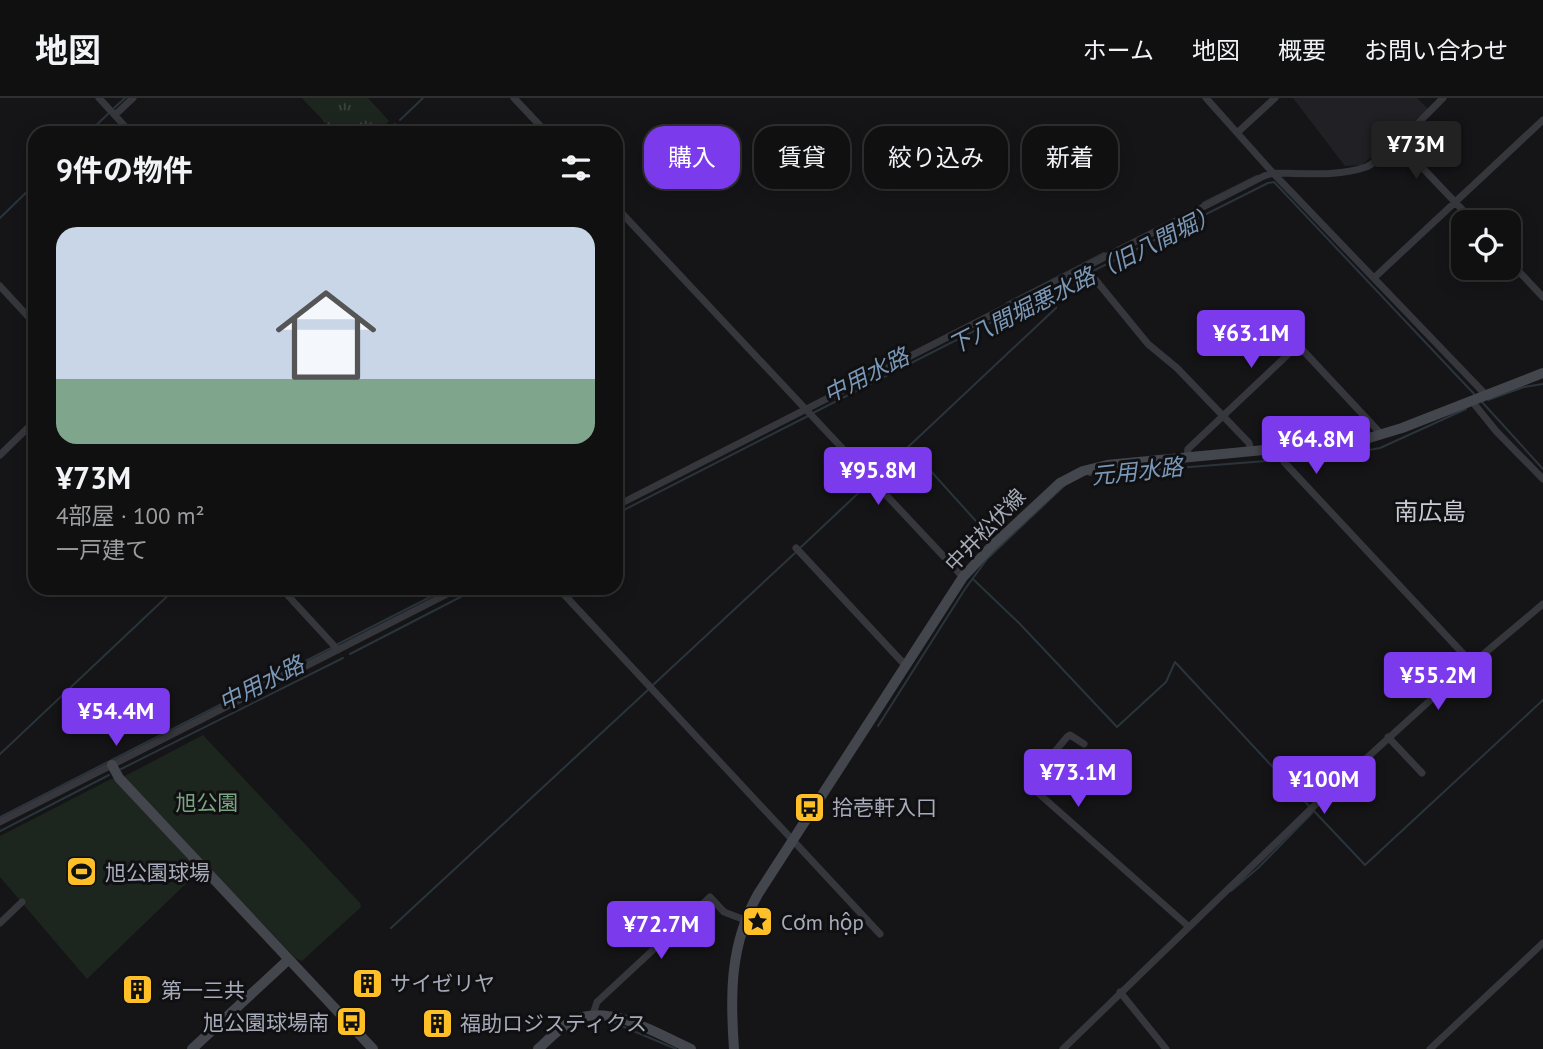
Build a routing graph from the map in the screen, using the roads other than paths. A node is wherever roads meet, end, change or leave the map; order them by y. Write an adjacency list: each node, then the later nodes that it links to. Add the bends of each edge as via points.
1 (99, 98): 7 (street)
2 (132, 98): 7 (street)
3 (514, 98): 10 (street)
4 (1206, 98): 11 (street)
5 (1275, 98): 11 (street)
6 (1443, 98): 12 (street)
7 (115, 115): 9 (street)
8 (1543, 120): 14 (street)
9 (125, 126)
10 (540, 126)
11 (1238, 132): 13 (street)
12 (1397, 141): 13 (street, via 1368,166 1337,172); 14 (street)
13 (1273, 173): 17 (street); 19 (street)
14 (1455, 202): 15 (street); 19 (street)
15 (1463, 210)
16 (623, 214): 26 (street)
17 (1085, 267): 26 (street); 27 (street, via 1148,344)
18 (1521, 274): 21 (street)
19 (1374, 278): 24 (street)
20 (0, 286): 22 (street)
21 (1543, 297)
22 (28, 316)
23 (1543, 373): 24 (main road, 中井松伏線)
24 (1485, 394): 25 (main road, 中井松伏線)
25 (1471, 400): 29 (main road, 中井松伏線); 34 (street)
26 (805, 409): 35 (street); 37 (street)
27 (1223, 415): 29 (street, via 1298,345); 31 (street, via 1249,443); 33 (street, via 1188,449)
28 (28, 428): 32 (street)
29 (1382, 435): 30 (main road, 中井松伏線)
30 (1280, 450): 31 (main road, 中井松伏線); 43 (street, via 1284,462)
31 (1251, 452): 33 (main road, 中井松伏線)
32 (0, 455)
33 (1187, 457): 37 (main road, 中井松伏線, via 1107,465 1074,475 1016,523)
34 (1543, 479)
35 (623, 502)
36 (796, 548): 44 (street)
37 (963, 577): 44 (main road, 中井松伏線)
38 (287, 595): 42 (street)
39 (445, 595): 42 (street)
40 (565, 595): 50 (street)
41 (1541, 609): 43 (street)
42 (338, 650): 47 (street)
43 (1470, 663): 45 (street)
44 (905, 665): 50 (main road, 中井松伏線)
45 (1388, 737): 48 (street); 54 (street)
46 (1084, 744): 54 (street, via 1066,737 1028,784)
47 (114, 770): 49 (street); 57 (main road)
48 (1422, 773)
49 (0, 822)
50 (793, 840): 52 (main road, 中井松伏線); 55 (street)
51 (22, 902): 53 (street)
52 (745, 920): 59 (street, via 724,912 710,897 597,1002); 64 (main road, 中井松伏線, via 731,978)
53 (0, 923)
54 (1188, 926): 58 (street)
55 (880, 934)
56 (1543, 943): 67 (street)
57 (288, 960): 60 (main road); 61 (main road)
58 (1120, 992): 65 (street); 66 (street)
59 (593, 1014): 62 (main road, via 564,1025); 63 (main road, via 620,1018)
60 (192, 1049)
61 (373, 1049)
62 (538, 1049)
63 (691, 1049)
64 (734, 1049)
65 (1063, 1049)
66 (1166, 1049)
67 (1430, 1049)

